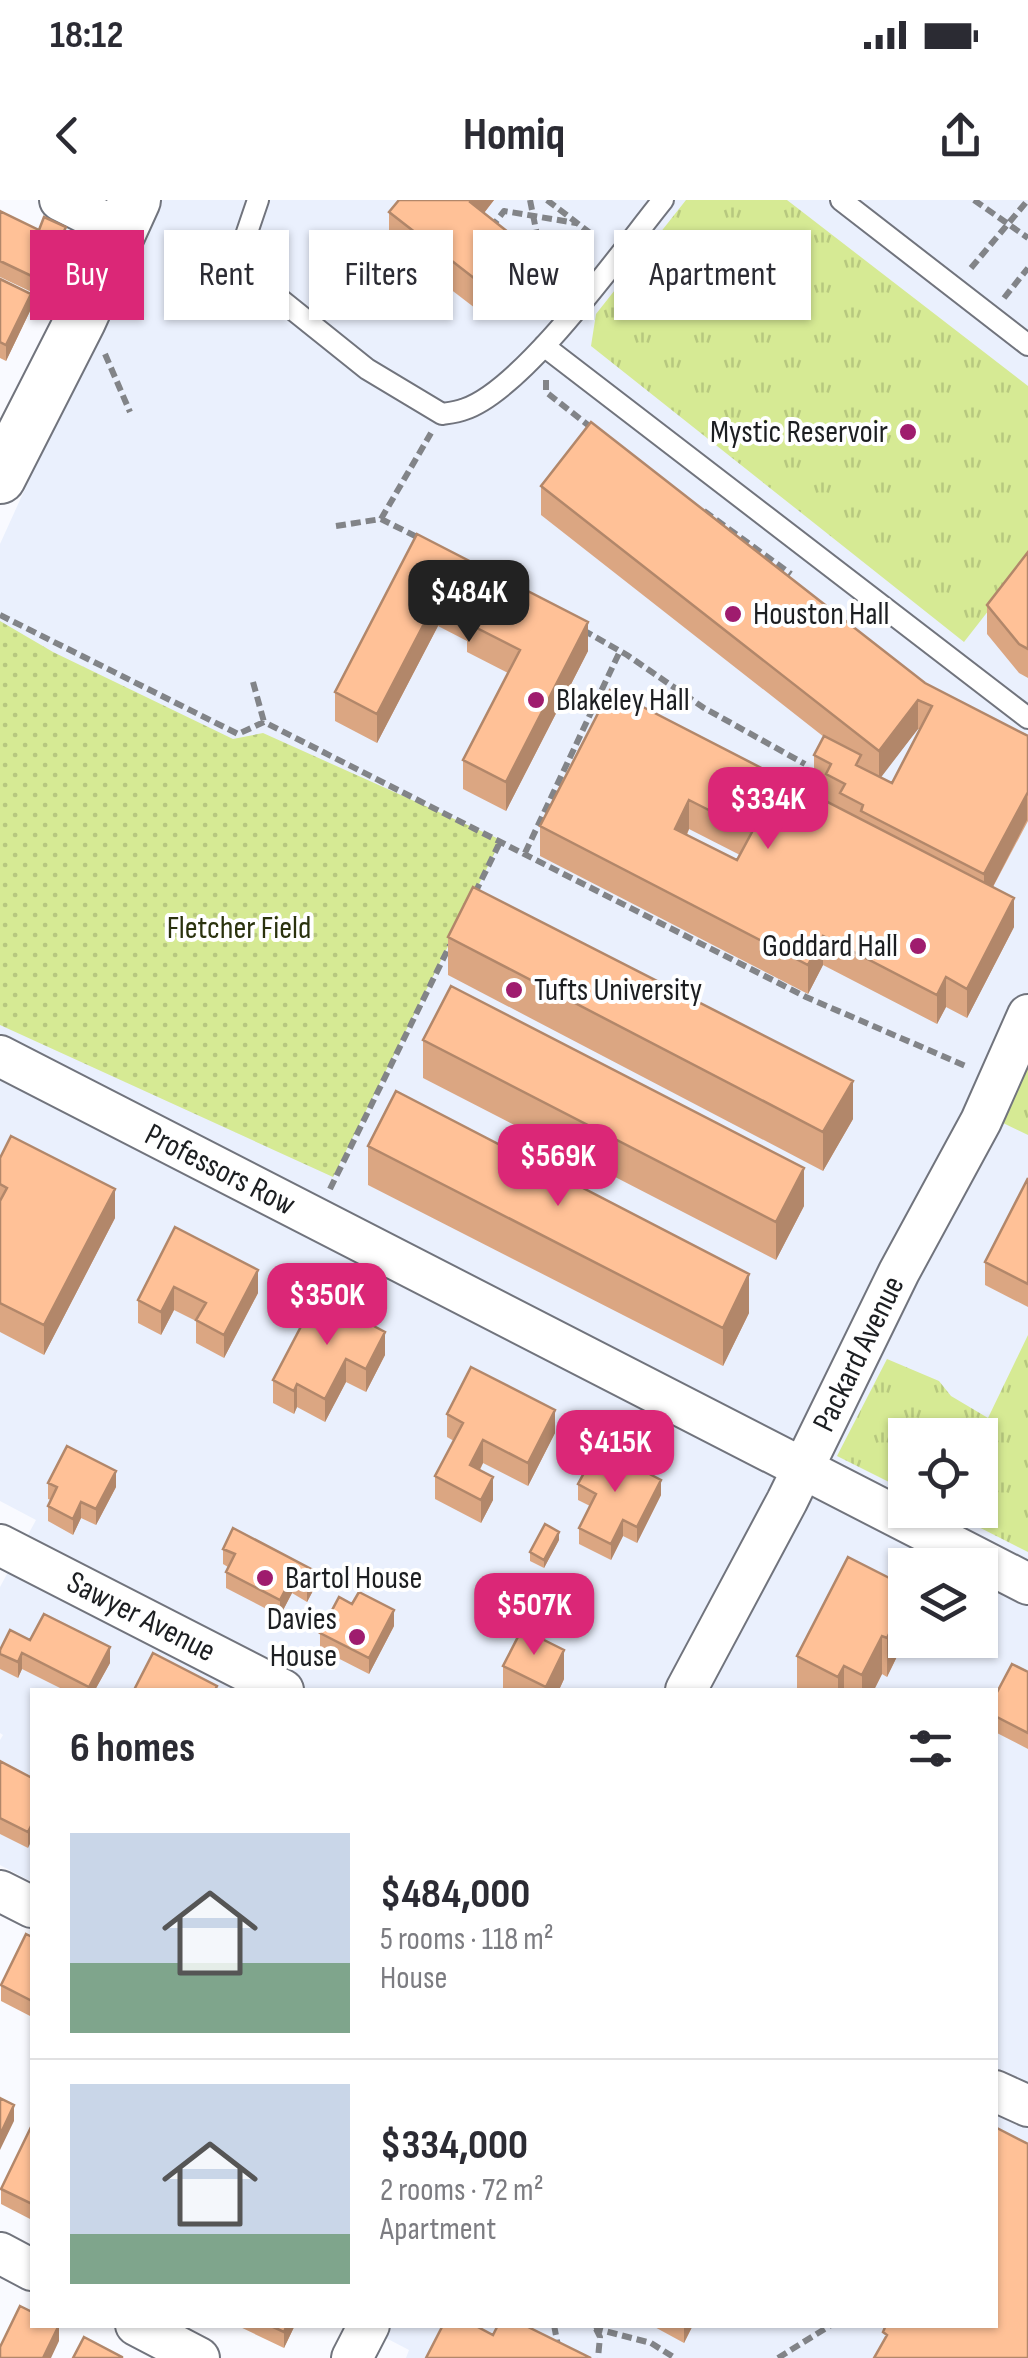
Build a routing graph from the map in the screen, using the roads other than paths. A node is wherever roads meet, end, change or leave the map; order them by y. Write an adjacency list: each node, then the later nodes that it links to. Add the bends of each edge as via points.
1 (60, 200): 5 (street)
2 (258, 200): 6 (lane, via 242,247 246,272 368,370 442,414 490,396)
3 (663, 200): 6 (lane)
4 (842, 200): 7 (lane)
5 (128, 215): 8 (street)
6 (544, 346): 9 (lane)
7 (1028, 346)
8 (0, 478)
9 (1028, 718)
10 (1028, 1015): 12 (street, Packard Avenue)
11 (0, 1056): 12 (street, Professors Row)
12 (804, 1469): 14 (street, Professors Row); 16 (street, Packard Avenue)
13 (0, 1545): 15 (street, Sawyer Avenue)
14 (1028, 1584)
15 (278, 1688)
16 (687, 1688)
17 (0, 1891): 18 (street)
18 (30, 1907)
19 (998, 2091): 20 (street)
20 (1028, 2106)
21 (0, 2253): 22 (street)
22 (30, 2269)
23 (142, 2328): 25 (street)
24 (367, 2328): 26 (street)
25 (198, 2358)
26 (352, 2358)

